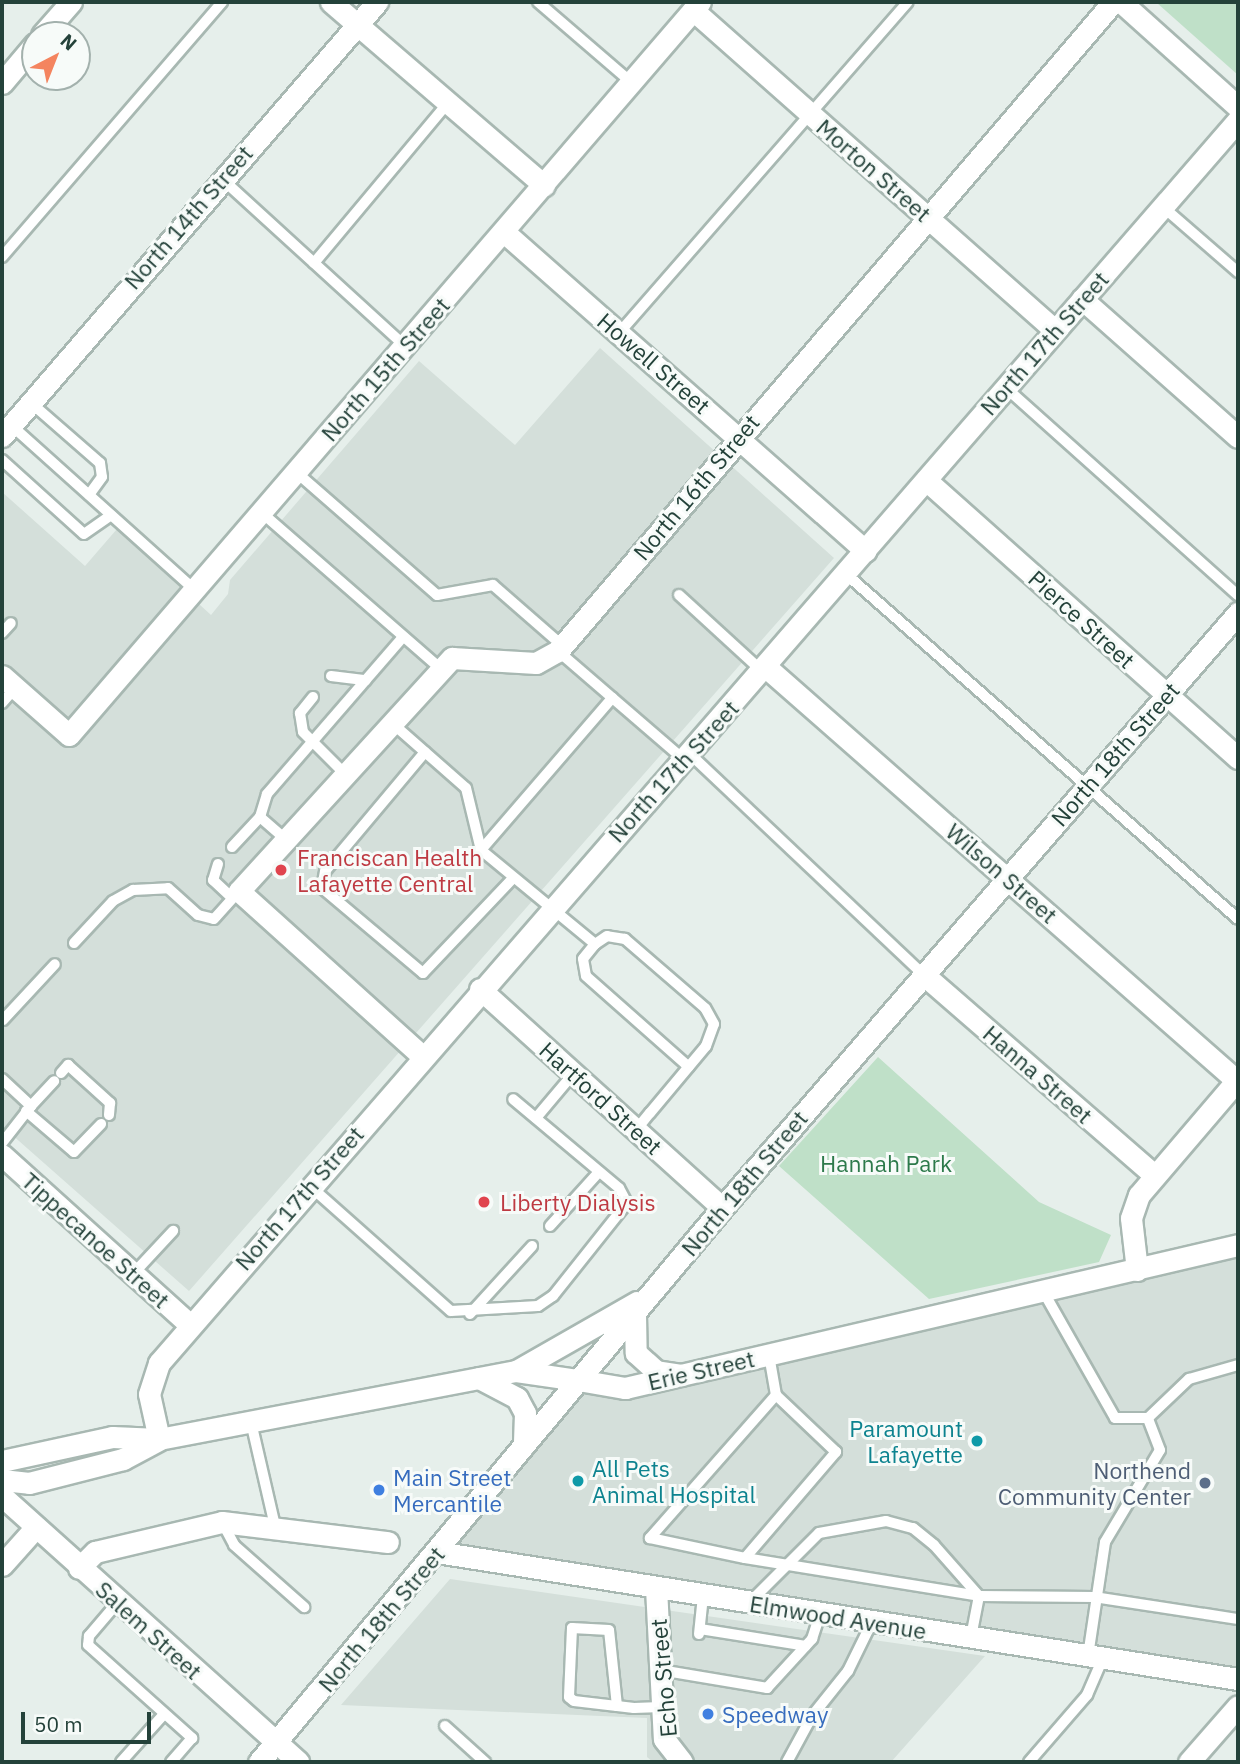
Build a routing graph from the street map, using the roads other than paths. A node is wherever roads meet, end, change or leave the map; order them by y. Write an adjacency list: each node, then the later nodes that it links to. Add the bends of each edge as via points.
1 (71, 2): 10 (street)
2 (222, 2): 24 (lane)
3 (331, 2): 11 (street)
4 (377, 2): 11 (street, North 14th Street)
5 (538, 2): 14 (lane)
6 (908, 2): 17 (lane)
7 (1113, 2): 22 (street, North 16th Street)
8 (1121, 2): 16 (street)
9 (697, 6): 14 (street, North 15th Street); 17 (street, Morton Street)
10 (55, 21)
11 (358, 24): 15 (street); 19 (street, North 14th Street)
12 (21, 58): 13 (street)
13 (4, 76)
14 (631, 82): 20 (street, North 15th Street)
15 (448, 103): 20 (street); 25 (lane)
16 (1238, 107)
17 (810, 115): 22 (street, Morton Street); 29 (lane)
18 (1238, 120): 21 (street, North 17th Street)
19 (221, 178): 25 (lane); 32 (street, North 14th Street)
20 (544, 185): 23 (street, North 15th Street)
21 (1162, 206): 26 (lane); 27 (street, North 17th Street)
22 (926, 216): 28 (street, Morton Street); 34 (street, North 16th Street)
23 (504, 232): 29 (street, Howell Street); 30 (street, North 15th Street)
24 (2, 257)
25 (314, 263): 30 (lane)
26 (1238, 272)
27 (1082, 299): 28 (street, North 17th Street); 35 (street)
28 (1055, 330): 31 (street, North 17th Street)
29 (619, 333): 34 (street, Howell Street)
30 (405, 346): 37 (street, North 15th Street)
31 (1005, 387): 38 (street, North 17th Street); 46 (lane)
32 (30, 402): 33 (street, North 14th Street); 39 (lane, via 100,463 102,477)
33 (6, 431): 39 (lane)
34 (738, 437): 42 (street, Howell Street); 51 (street, North 16th Street)
35 (1238, 437)
36 (2, 460): 41 (lane, via 84,534)
37 (296, 472): 40 (street, North 15th Street); 51 (lane, via 437,594 493,585)
38 (926, 480): 42 (street, North 17th Street); 57 (street, Pierce Street)
39 (89, 495): 41 (lane)
40 (261, 512): 44 (street, North 15th Street); 50 (lane)
41 (111, 515): 44 (lane)
42 (866, 551): 43 (street, North 17th Street)
43 (846, 575): 53 (street, North 17th Street); 66 (lane)
44 (195, 590): 56 (street, North 15th Street, via 69,735)
45 (679, 595): 53 (lane)
46 (1238, 595)
47 (1238, 612): 57 (street, North 18th Street)
48 (11, 623): 49 (lane)
49 (2, 633)
50 (403, 637): 52 (lane); 55 (lane)
51 (560, 649): 52 (street, via 536,663 459,656); 59 (lane)
52 (440, 669): 60 (street)
53 (764, 669): 63 (street, North 17th Street); 73 (street, Wilson Street)
54 (331, 676): 55 (lane)
55 (366, 680): 61 (lane)
56 (6, 689)
57 (1166, 695): 64 (street, Pierce Street); 66 (street, North 18th Street)
58 (313, 698): 61 (lane, via 300,713)
59 (612, 698): 63 (lane); 70 (lane)
60 (392, 723): 62 (lane); 65 (street)
61 (311, 743): 65 (lane); 67 (lane, via 267,794)
62 (425, 752): 70 (lane, via 466,788); 72 (lane, via 325,872 322,888 423,973)
63 (686, 756): 75 (street, North 17th Street); 80 (lane)
64 (1238, 758)
65 (345, 774): 68 (street)
66 (1087, 786): 73 (street, North 18th Street); 76 (lane)
67 (260, 817): 68 (lane); 69 (lane)
68 (286, 840): 74 (street)
69 (232, 847)
70 (481, 850): 72 (lane)
71 (218, 863): 74 (lane, via 212,880)
72 (513, 878): 75 (lane)
73 (1009, 879): 80 (street, North 18th Street); 87 (street, Wilson Street)
74 (236, 895): 77 (lane, via 214,919 198,915 168,888 133,890 113,901); 83 (street)
75 (552, 907): 78 (lane); 81 (street, North 17th Street)
76 (1238, 919)
77 (74, 943)
78 (595, 944): 84 (lane, via 583,959 586,976); 84 (lane, via 607,936 625,939 712,1016 711,1040)
79 (55, 964): 82 (lane)
80 (923, 974): 95 (street, Hanna Street); 97 (street, North 18th Street)
81 (480, 989): 83 (street, North 17th Street); 85 (street, Hartford Street)
82 (3, 1020)
83 (421, 1055): 96 (street, North 17th Street)
84 (689, 1067): 91 (lane)
85 (573, 1074): 90 (lane); 91 (street, Hartford Street)
86 (2, 1079): 89 (lane)
87 (1237, 1080): 95 (street)
88 (513, 1099): 90 (lane)
89 (28, 1109): 89 (lane, via 68,1065 110,1102 105,1120 74,1153); 92 (lane)
90 (536, 1118): 94 (lane)
91 (636, 1130): 97 (street, Hartford Street)
92 (2, 1143)
93 (2, 1155): 103 (street, Tippecanoe Street)
94 (599, 1172): 98 (lane); 107 (lane, via 624,1194 625,1212 553,1296 538,1306)
95 (1153, 1174): 102 (street, via 1131,1218)
96 (310, 1186): 107 (lane, via 451,1311); 108 (street, North 17th Street)
97 (722, 1208): 105 (street, North 18th Street)
98 (550, 1226)
99 (173, 1231): 103 (lane)
100 (532, 1245): 107 (lane)
101 (1238, 1245): 102 (street, Erie Street)
102 (1137, 1270): 104 (street, Erie Street)
103 (133, 1274): 108 (street, Tippecanoe Street)
104 (1043, 1291): 109 (street, Erie Street); 116 (lane, via 1106,1409 1126,1421)
105 (650, 1294): 106 (street, North 18th Street); 111 (street)
106 (635, 1312): 112 (street, via 631,1340 636,1353 656,1371); 114 (street, North 18th Street)
107 (470, 1314)
108 (190, 1325): 118 (street, North 17th Street, via 159,1363 149,1394)
109 (769, 1355): 112 (street, Erie Street); 115 (lane)
110 (1238, 1365): 116 (lane, via 1189,1379)
111 (516, 1371): 113 (street, Erie Street); 114 (street, Erie Street)
112 (681, 1375): 114 (street, Erie Street, via 625,1388)
113 (480, 1378): 117 (street, Erie Street); 119 (street, via 517,1398 525,1413)
114 (578, 1380): 119 (street, North 18th Street)
115 (776, 1395): 128 (lane, via 836,1452); 128 (lane, via 650,1538)
116 (1149, 1418): 135 (lane, via 1160,1450 1105,1542)
117 (251, 1422): 118 (street, Erie Street); 124 (lane)
118 (159, 1439): 120 (street, Erie Street, via 113,1437); 121 (street, Erie Street, via 123,1459 29,1482)
119 (524, 1445): 127 (street, North 18th Street)
120 (2, 1461)
121 (2, 1480)
122 (2, 1496): 125 (street, Salem Street)
123 (222, 1522): 124 (street); 131 (street, via 95,1552); 138 (lane, via 234,1545)
124 (275, 1526): 126 (street)
125 (36, 1527): 129 (street); 131 (street, Salem Street)
126 (388, 1542)
127 (438, 1552): 132 (street, Elmwood Avenue); 154 (street, North 18th Street)
128 (746, 1558): 130 (lane)
129 (2, 1564)
130 (785, 1564): 133 (lane); 133 (lane, via 819,1533 887,1521 913,1528); 137 (lane)
131 (79, 1567): 136 (street, Salem Street)
132 (656, 1588): 134 (street, Elmwood Avenue); 146 (street, Echo Street)
133 (979, 1595): 135 (lane); 142 (lane)
134 (703, 1596): 137 (street, Elmwood Avenue); 143 (lane, via 700,1631)
135 (1094, 1597): 140 (lane); 144 (lane)
136 (118, 1602): 152 (lane, via 89,1636 88,1645); 154 (street, Salem Street)
137 (749, 1603): 139 (street, Elmwood Avenue)
138 (304, 1607)
139 (820, 1614): 141 (street, Elmwood Avenue); 143 (lane)
140 (1238, 1619)
141 (872, 1622): 142 (street, Elmwood Avenue); 161 (lane, via 849,1671 812,1716)
142 (971, 1637): 144 (street, Elmwood Avenue)
143 (806, 1646): 147 (lane, via 767,1688)
144 (1095, 1657): 148 (street, Elmwood Avenue); 162 (lane, via 1087,1695)
145 (695, 1659): 147 (lane)
146 (660, 1670): 147 (lane); 151 (street, Echo Street)
147 (693, 1673)
148 (1238, 1679)
149 (617, 1706): 149 (lane, via 569,1697 572,1628 609,1630); 151 (lane)
150 (1238, 1706): 163 (street)
151 (661, 1707): 155 (street, Echo Street)
152 (164, 1714): 156 (lane); 157 (lane, via 192,1738)
153 (445, 1726): 160 (lane)
154 (276, 1742): 158 (street, North 18th Street); 159 (street, Salem Street)
155 (673, 1760)
156 (121, 1762)
157 (171, 1762)
158 (259, 1762)
159 (298, 1762)
160 (485, 1762)
161 (787, 1762)
162 (1029, 1762)
163 (1189, 1762)

